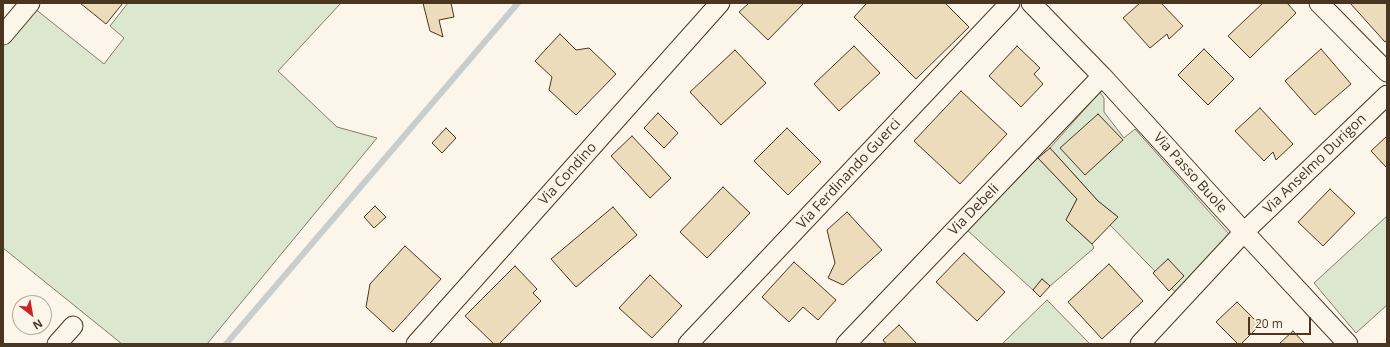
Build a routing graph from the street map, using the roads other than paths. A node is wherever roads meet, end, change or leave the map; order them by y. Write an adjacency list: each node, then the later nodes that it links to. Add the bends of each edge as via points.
1 (30, 3): 6 (street)
2 (720, 3): 13 (street, Via Condino)
3 (1010, 3): 14 (street, Via Ferdinando Guerci)
4 (1031, 3): 8 (street, Via Passo Buole)
5 (1319, 3): 7 (street)
6 (3, 35)
7 (1387, 72)
8 (1102, 76): 10 (street, Via Passo Buole); 15 (street, Via Debeli)
9 (1387, 95): 10 (street, Via Anselmo Durigon)
10 (1244, 232): 16 (street, Via Anselmo Durigon); 17 (street, Via Passo Buole)
11 (73, 326): 12 (street)
12 (57, 344)
13 (416, 344)
14 (688, 344)
15 (846, 344)
16 (1140, 344)
17 (1348, 344)

